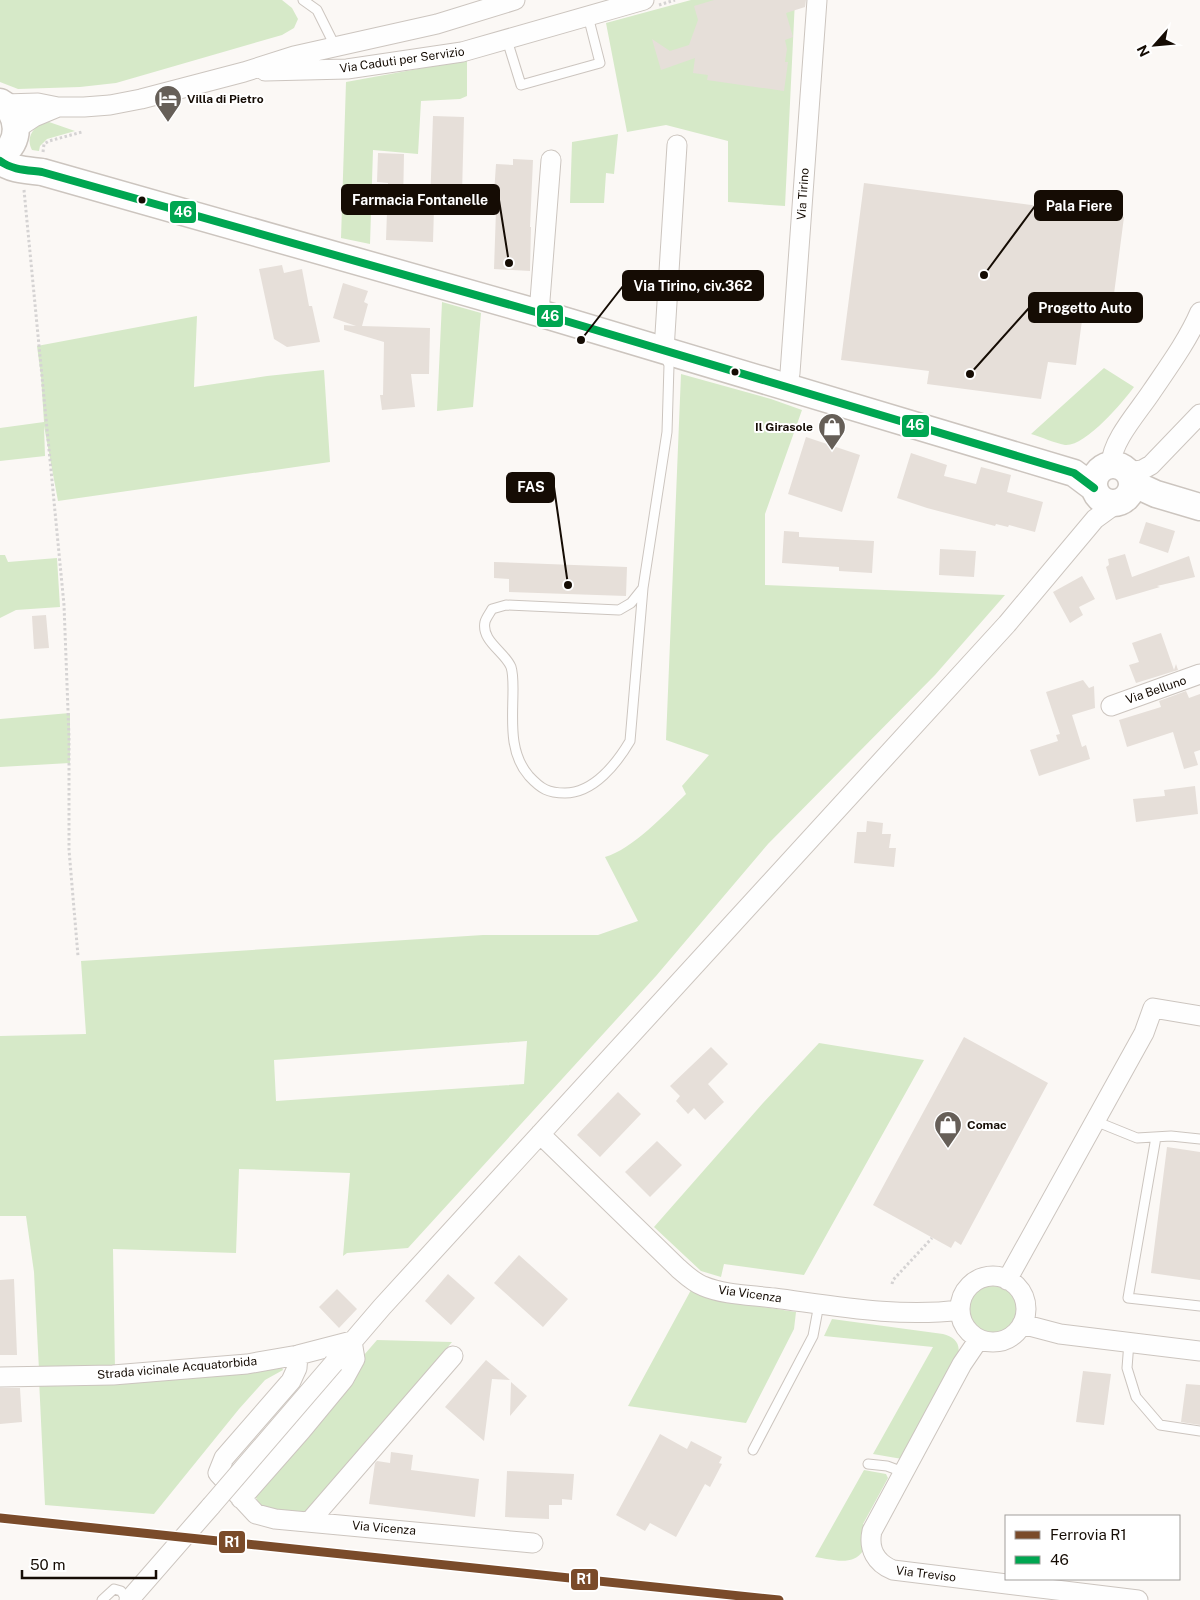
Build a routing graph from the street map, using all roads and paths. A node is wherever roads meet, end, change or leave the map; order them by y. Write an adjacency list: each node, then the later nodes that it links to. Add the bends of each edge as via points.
1 (515, 0): 7 (street, Via Caduti per Servizio, via 437,24)
2 (644, 0): 5 (street, Via Caduti per Servizio)
3 (817, 0): 19 (street, Via Tirino, via 791,364)
4 (310, 2): 7 (lane)
5 (588, 16): 6 (street, Via Caduti per Servizio); 6 (lane, via 600,63 521,84)
6 (507, 40): 8 (street, Via Caduti per Servizio, via 462,52 347,70)
7 (336, 46): 8 (street, Via Caduti per Servizio)
8 (244, 72): 10 (street, Via Caduti per Servizio, via 110,105)
9 (2, 103): 10 (street, Via Caduti per Servizio, via 38,103); 12 (street, via 15,120)
10 (58, 107): 12 (street, Via Caduti per Servizio, via 34,117)
11 (82, 132): 15 (path, via 44,144)
12 (10, 141): 15 (street, via 28,160)
13 (677, 145): 18 (street)
14 (551, 160): 17 (street)
15 (27, 165): 17 (street); 26 (path, via 64,604 69,850)
16 (1200, 312): 21 (street, via 1113,453)
17 (539, 313): 18 (street)
18 (664, 350): 19 (street); 23 (lane, via 669,365 667,432)
19 (786, 388): 21 (street)
20 (1200, 414): 21 (street)
21 (1112, 481): 22 (street); 29 (street, via 1095,520 1007,624)
22 (1200, 507)
23 (643, 588): 23 (lane, via 630,741 607,772 590,785 573,793 551,793 537,784 518,760 513,742 512,670 507,659 491,642 485,622 492,609 506,605 619,610 631,603)
24 (1200, 674): 25 (street, Via Belluno)
25 (1111, 706)
26 (78, 956)
27 (1200, 1016): 28 (street, via 1153,1008 1144,1033)
28 (1096, 1121): 30 (lane, via 1137,1138); 33 (street)
29 (540, 1134): 35 (street, Via Vicenza, via 690,1279 719,1291); 40 (street)
30 (1156, 1137): 31 (lane); 36 (lane, via 1128,1298)
31 (1200, 1139)
32 (932, 1238): 34 (path)
33 (1007, 1280): 37 (street, via 989,1276 971,1284 965,1291); 38 (street, via 1016,1286 1024,1299)
34 (892, 1284)
35 (819, 1304): 37 (street, Via Vicenza, via 918,1314); 48 (lane, via 813,1336)
36 (1200, 1306)
37 (960, 1310): 39 (street, via 965,1327)
38 (1022, 1324): 39 (street, via 1016,1332 999,1342); 41 (street, via 1060,1334)
39 (979, 1340): 50 (street, Via Treviso, via 962,1364)
40 (352, 1341): 44 (street); 51 (street, via 355,1359 344,1379)
41 (1129, 1342): 42 (street); 47 (lane, via 1127,1368 1136,1397 1160,1425)
42 (1200, 1350)
43 (298, 1355): 44 (street, Strada vicinale Acquatorbida); 46 (street, Strada vicinale Acquatorbida, via 247,1364 113,1375); 51 (street, Via Vicenza, via 291,1381 224,1458 218,1473)
44 (327, 1356): 55 (street, bridge, via 230,1485)
45 (453, 1356): 52 (street)
46 (0, 1377)
47 (1200, 1430)
48 (753, 1450)
49 (868, 1464): 50 (lane)
50 (903, 1472): 56 (street, Via Treviso, via 870,1539 874,1556 886,1567)
51 (241, 1499): 52 (street, Via Vicenza, via 256,1514 275,1519)
52 (310, 1521): 53 (street, Via Vicenza)
53 (533, 1542)
54 (102, 1600): 55 (lane, via 114,1589 121,1591)
55 (128, 1600)
56 (1138, 1600)

